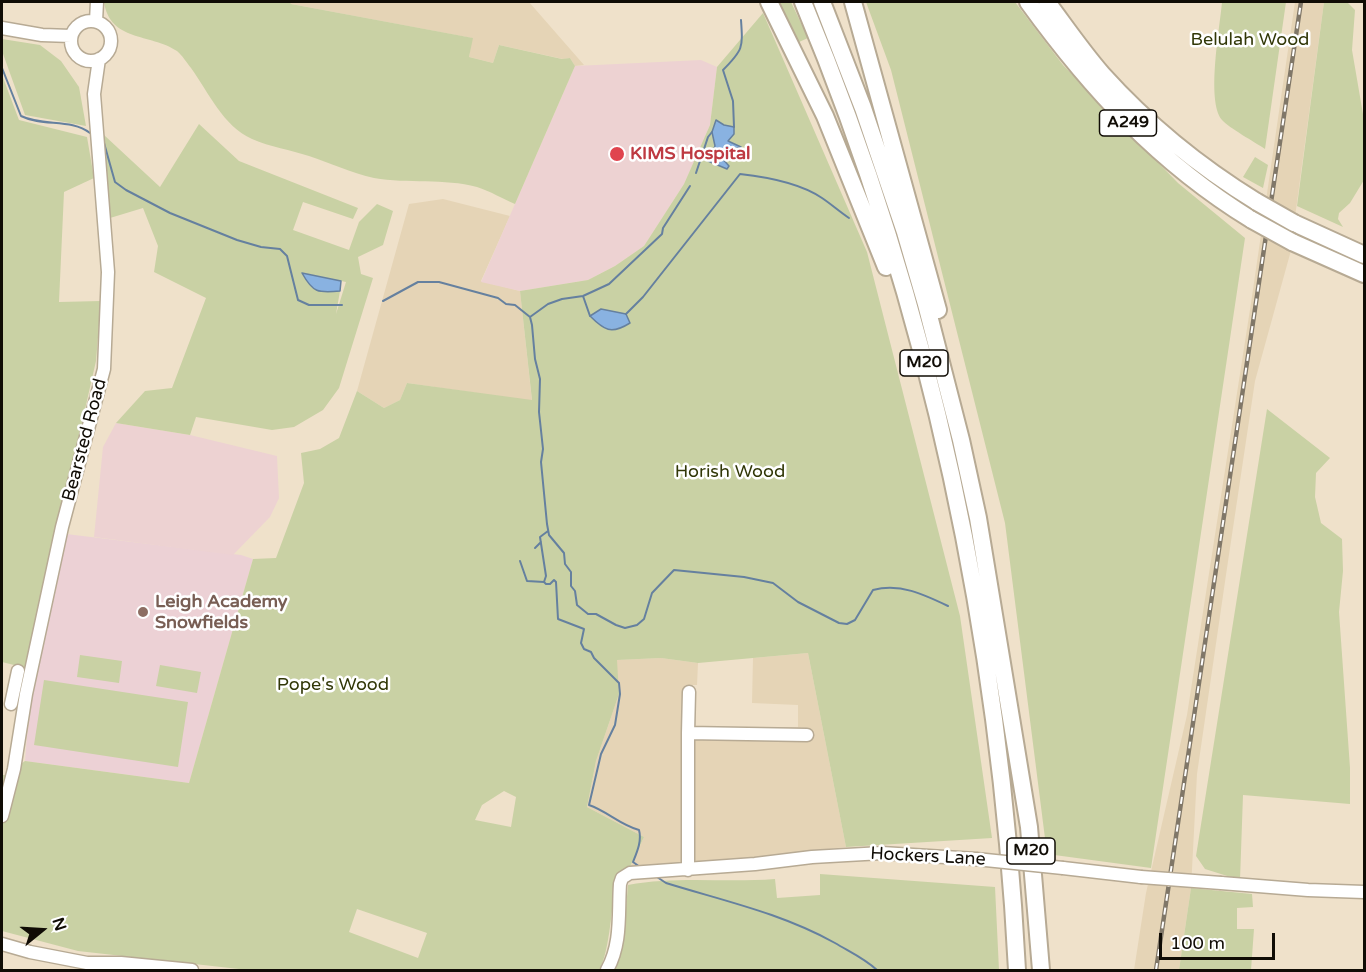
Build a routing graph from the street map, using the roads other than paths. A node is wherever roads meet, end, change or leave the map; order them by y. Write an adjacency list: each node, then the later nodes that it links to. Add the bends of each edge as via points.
1 (97, 2): 8 (street)
2 (769, 2): 14 (highway, M20, via 829,124)
3 (803, 2): 14 (highway, M20, via 866,173)
4 (822, 2): 15 (highway, M20, via 904,232)
5 (853, 2): 15 (highway, M20, via 929,270 949,361)
6 (1028, 2): 13 (highway, A249, bridge, via 1077,67 1139,134 1181,171 1252,220)
7 (1047, 2): 12 (highway, A249, bridge, via 1091,60 1140,113 1182,150 1294,224)
8 (96, 21): 10 (street, via 81,23); 11 (street, via 110,37 108,50)
9 (2, 28): 10 (street)
10 (71, 36): 11 (street, via 76,54 87,60)
11 (99, 59): 18 (street, Bearsted Road, via 94,94 108,272 104,369)
12 (1365, 255)
13 (1365, 274)
14 (917, 338): 27 (highway, M20, via 957,498 987,663)
15 (953, 408): 28 (highway, M20, via 978,518 1028,815)
16 (18, 671): 18 (street)
17 (689, 692): 19 (street)
18 (17, 697): 21 (street, Bearsted Road, via 14,769)
19 (688, 733): 20 (street); 22 (street)
20 (807, 735)
21 (2, 816)
22 (688, 870): 23 (street, Hockers Lane, bridge, via 882,853); 26 (street, Hockers Lane, via 630,873 622,878 620,929)
23 (1365, 892)
24 (2, 944): 25 (street, via 87,963)
25 (192, 970)
26 (607, 970)
27 (1017, 970)
28 (1041, 970)

